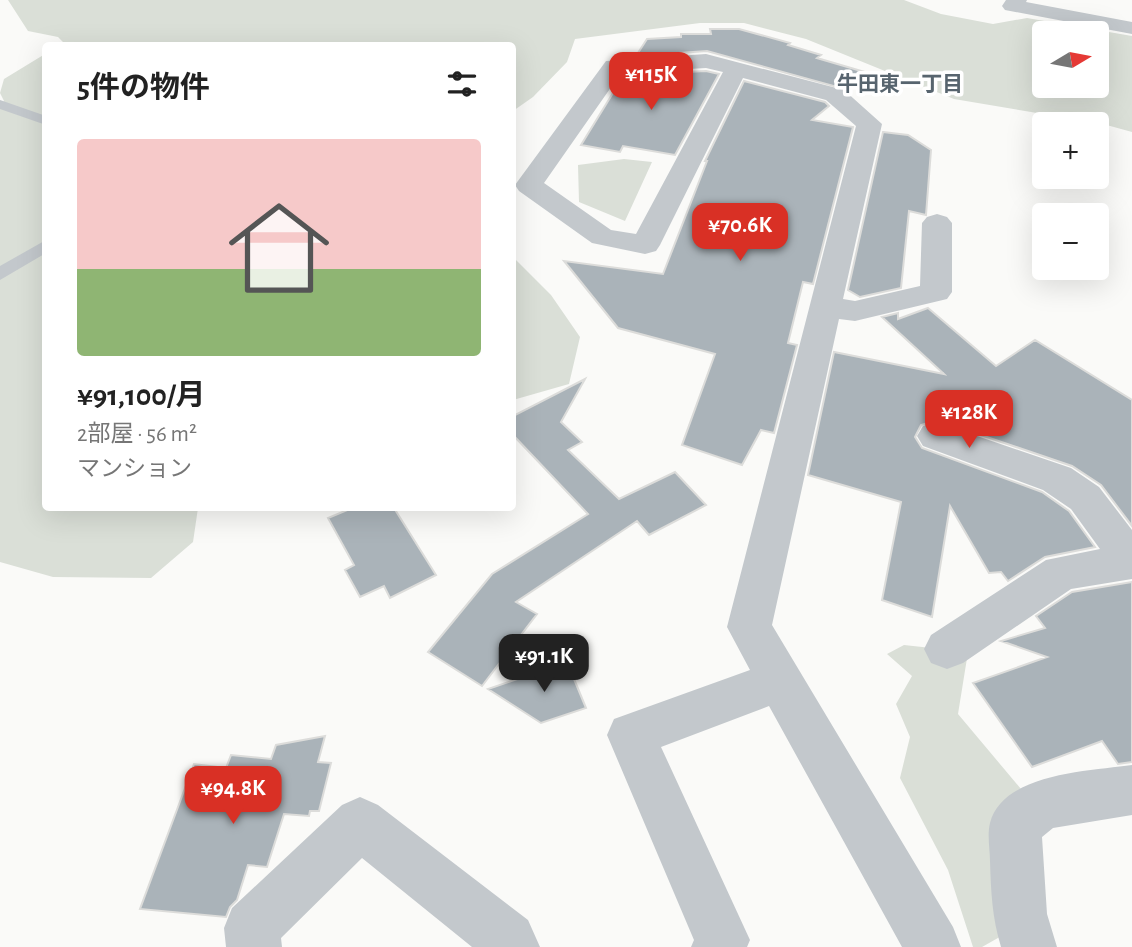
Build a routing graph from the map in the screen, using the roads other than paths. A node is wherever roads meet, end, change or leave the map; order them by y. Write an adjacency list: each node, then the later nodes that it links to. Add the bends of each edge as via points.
1 (1017, 0): 2 (street, via 1012,6)
2 (1132, 28)
3 (736, 69): 3 (street, via 706,61 614,66 529,185 602,237 645,245); 9 (street, via 835,95 869,124)
4 (0, 104): 5 (lane)
5 (42, 120)
6 (937, 223): 9 (street, via 936,292 855,311)
7 (42, 248): 8 (lane)
8 (0, 274)
9 (825, 306): 13 (street, via 749,627)
10 (936, 436): 11 (street, via 1057,479 1086,498)
11 (1132, 562): 12 (street, via 1061,573)
12 (947, 649)
13 (780, 681): 17 (street, via 631,735 722,940); 18 (street)
14 (1132, 790): 19 (street, via 1042,804 1015,825 1019,914)
15 (254, 947): 16 (street, via 252,928 360,823)
16 (512, 947)
17 (719, 947)
18 (933, 947)
19 (1030, 947)

